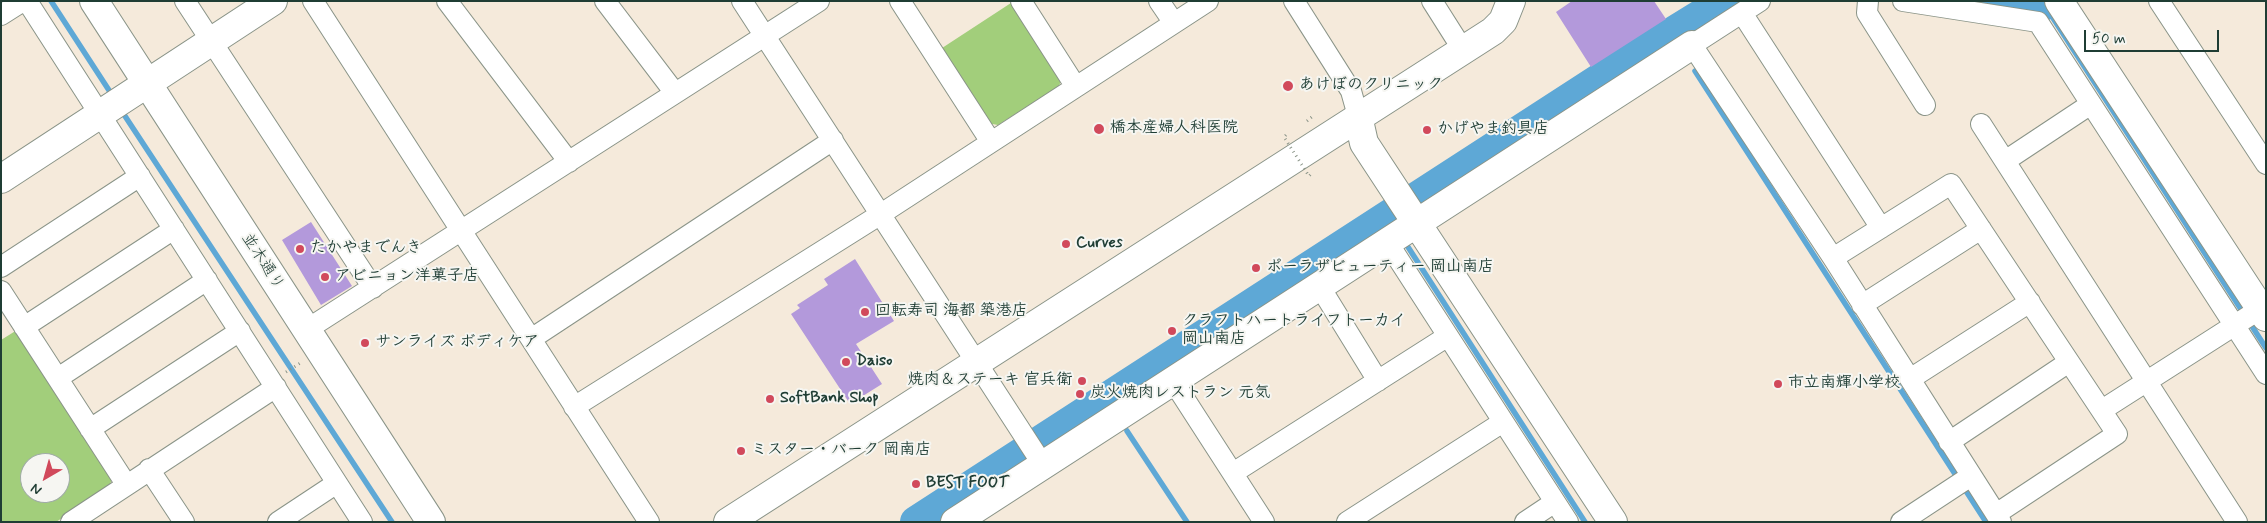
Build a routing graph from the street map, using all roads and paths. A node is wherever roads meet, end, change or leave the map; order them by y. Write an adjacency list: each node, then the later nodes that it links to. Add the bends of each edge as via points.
1 (25, 1): 22 (street); 31 (street)
2 (94, 1): 31 (street, 並木通り)
3 (185, 1): 26 (street)
4 (273, 1): 26 (street)
5 (313, 1): 52 (street)
6 (447, 1): 42 (street)
7 (605, 1): 30 (street)
8 (742, 1): 25 (street)
9 (819, 1): 25 (street)
10 (900, 1): 40 (street)
11 (1021, 1): 29 (street)
12 (1159, 1): 24 (street)
13 (1208, 1): 24 (street)
14 (1294, 1): 35 (street, via 1352,90)
15 (1432, 1): 28 (street)
16 (1511, 1): 28 (street, via 1503,21)
17 (1760, 1): 21 (street)
18 (1868, 1): 33 (street, via 1868,13)
19 (1903, 1): 23 (street)
20 (2159, 1): 43 (street)
21 (1742, 12): 27 (street); 49 (street)
22 (1, 15)
23 (2059, 23): 32 (street); 62 (street)
24 (1174, 24): 29 (street)
25 (765, 36): 30 (street); 39 (street)
26 (212, 42): 31 (street); 58 (street)
27 (1692, 45): 47 (street); 54 (street)
28 (1463, 50): 35 (street)
29 (1076, 87): 40 (street)
30 (675, 93): 42 (street)
31 (121, 101): 45 (street); 46 (street); 64 (street, 並木通り)
32 (2091, 104): 41 (street); 62 (street)
33 (1925, 105)
34 (1314, 115): 36 (path)
35 (1358, 116): 47 (street, via 1364,143); 69 (street)
36 (1311, 119)
37 (1981, 124): 41 (street)
38 (1286, 135): 44 (path, bridge, via 1284,137 1309,176)
39 (833, 140): 48 (street); 67 (street)
40 (991, 142): 48 (street)
41 (2005, 161): 75 (street)
42 (570, 162): 52 (street)
43 (2266, 164)
44 (1311, 174)
45 (140, 176): 51 (street); 55 (street)
46 (1, 179)
47 (1410, 213): 53 (street); 103 (street)
48 (881, 214): 69 (street); 78 (street)
49 (1881, 228): 50 (street, via 1952,184); 54 (street)
50 (1981, 228): 60 (street); 61 (street)
51 (174, 229): 56 (street); 63 (street)
52 (461, 232): 58 (street); 67 (street)
53 (1388, 243): 57 (street); 66 (street)
54 (1833, 258): 61 (street)
55 (1, 267)
56 (207, 280): 65 (street); 72 (street)
57 (1320, 287): 76 (street); 77 (street)
58 (373, 288): 64 (street)
59 (1, 291): 63 (street)
60 (2030, 302): 68 (street); 73 (street)
61 (1862, 304): 73 (street)
62 (2253, 315): 71 (street); 75 (street)
63 (24, 327): 72 (street)
64 (306, 330): 95 (street, 並木通り)
65 (240, 331): 74 (street); 81 (street)
66 (1448, 336): 77 (street); 80 (street)
67 (531, 339): 78 (street)
68 (2070, 362): 79 (street); 82 (street)
69 (976, 363): 83 (street); 97 (street)
70 (298, 364): 74 (path)
71 (2266, 374)
72 (58, 378): 81 (street)
73 (1910, 379): 82 (street)
74 (280, 380): 84 (street); 87 (street)
75 (2147, 380): 79 (street); 105 (street)
76 (1174, 381): 83 (street); 85 (street)
77 (1378, 381): 85 (street)
78 (574, 407): 96 (street)
79 (2102, 410): 90 (street, via 2117,434)
80 (1503, 422): 89 (street); 100 (street)
81 (90, 429): 88 (street)
82 (1949, 442): 86 (street)
83 (1035, 453): 98 (street)
84 (149, 469): 88 (street); 92 (street)
85 (1233, 473): 99 (street)
86 (1965, 481): 90 (street); 104 (street)
87 (337, 483): 93 (street); 94 (street)
88 (126, 484): 91 (street)
89 (1555, 502): 101 (street); 102 (street)
90 (1999, 518)
91 (71, 522)
92 (184, 522)
93 (278, 522)
94 (362, 522)
95 (431, 522)
96 (649, 522)
97 (728, 522)
98 (955, 522)
99 (1264, 522)
100 (1348, 522)
101 (1525, 522)
102 (1568, 522)
103 (1613, 522)
104 (1901, 522)
105 (2237, 522)

